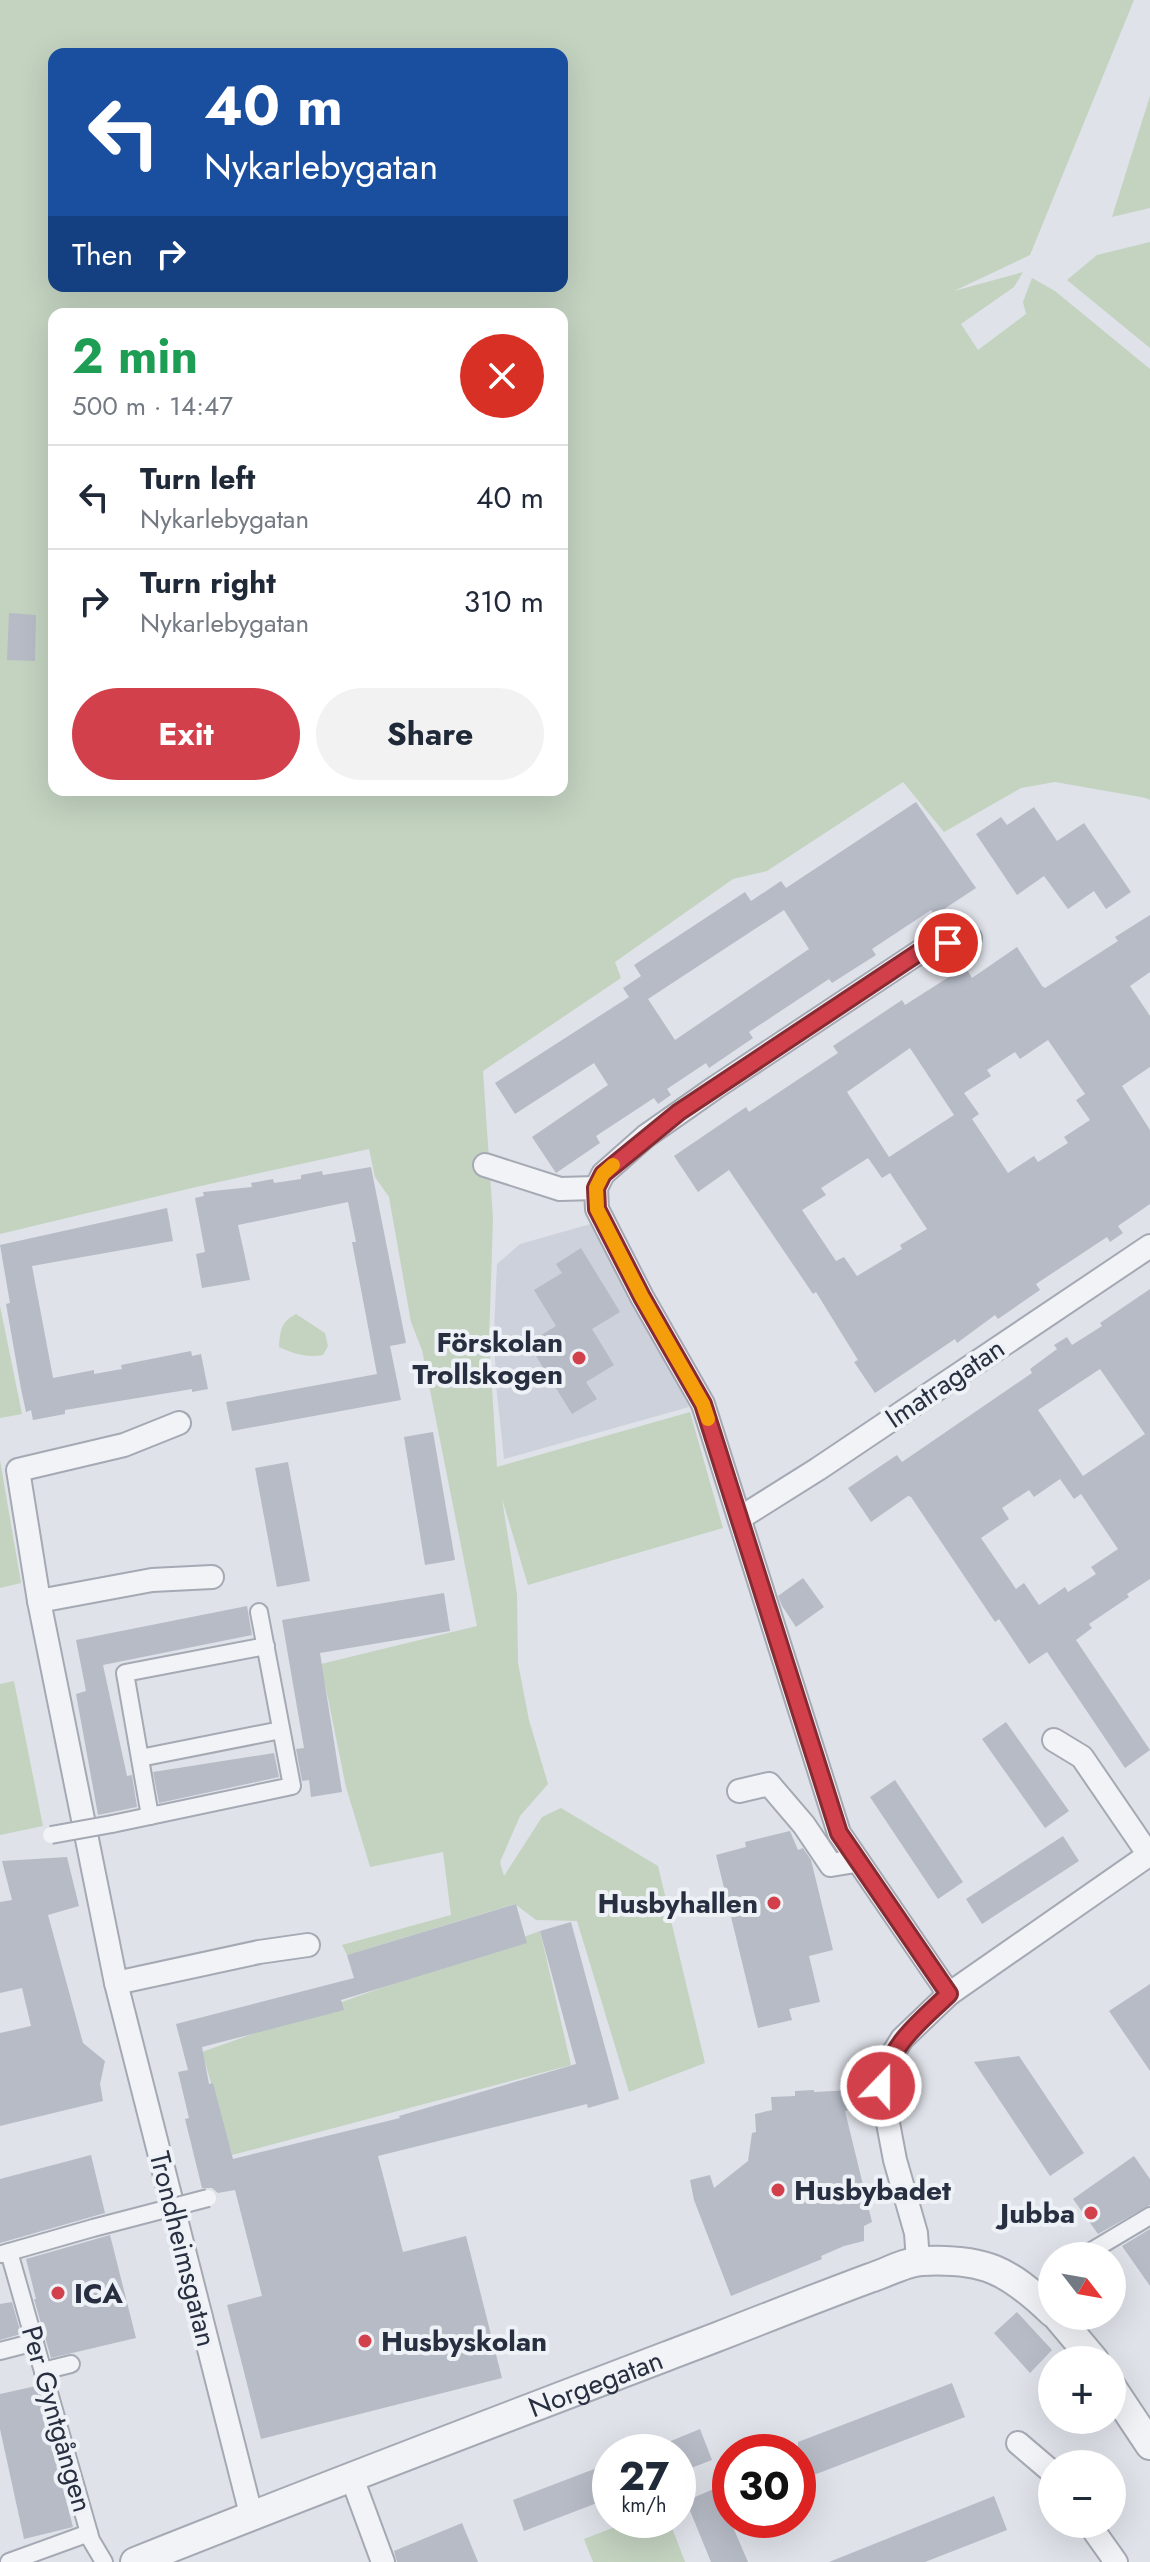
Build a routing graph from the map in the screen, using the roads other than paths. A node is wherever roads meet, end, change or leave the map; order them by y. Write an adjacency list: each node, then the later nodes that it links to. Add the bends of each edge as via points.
1 (970, 938): 3 (street, via 927,947 716,1087 646,1136 603,1174)
2 (485, 1165): 3 (street, via 560,1189)
3 (596, 1188): 6 (street, via 597,1209 703,1404)
4 (1150, 1246): 6 (street, Imatragatan)
5 (179, 1423): 8 (street, Trondheimsgatan, via 124,1445 18,1470)
6 (740, 1518): 18 (street, via 839,1833)
7 (212, 1577): 8 (street, via 152,1580)
8 (39, 1601): 20 (street, Trondheimsgatan)
9 (259, 1612): 10 (street)
10 (266, 1646): 11 (street); 13 (street, via 125,1673)
11 (281, 1730): 13 (street); 15 (street, via 292,1786)
12 (1054, 1740): 17 (street, via 1082,1757)
13 (140, 1758): 15 (street)
14 (739, 1791): 18 (street, via 769,1784 831,1865)
15 (150, 1816): 16 (street, bridge)
16 (51, 1835)
17 (1150, 1854): 21 (street)
18 (855, 1861): 21 (street)
19 (308, 1945): 20 (street)
20 (116, 1983): 39 (street, Trondheimsgatan)
21 (949, 1994): 26 (street, via 902,2039 881,2086)
22 (208, 2198): 25 (street, bridge)
23 (1150, 2216): 24 (street)
24 (1106, 2242)
25 (5, 2253): 29 (street, Per Gyntgången)
26 (918, 2261): 27 (street, Norgegatan, via 981,2264 1023,2284); 38 (street, Norgegatan)
27 (1038, 2298)
28 (1069, 2330): 30 (street)
29 (35, 2342): 31 (street); 33 (street, Per Gyntgången)
30 (1082, 2346)
31 (0, 2351)
32 (71, 2364): 33 (street)
33 (43, 2371): 41 (street, Per Gyntgången)
34 (1126, 2409): 36 (street)
35 (1018, 2443): 37 (street)
36 (1150, 2445)
37 (1038, 2460)
38 (352, 2478): 39 (street, Norgegatan); 45 (street)
39 (251, 2514): 44 (street, Norgegatan)
40 (1099, 2538): 46 (street)
41 (88, 2540): 42 (street); 43 (street, Per Gyntgången)
42 (9, 2562)
43 (104, 2562)
44 (135, 2562)
45 (383, 2562)
46 (1116, 2562)

